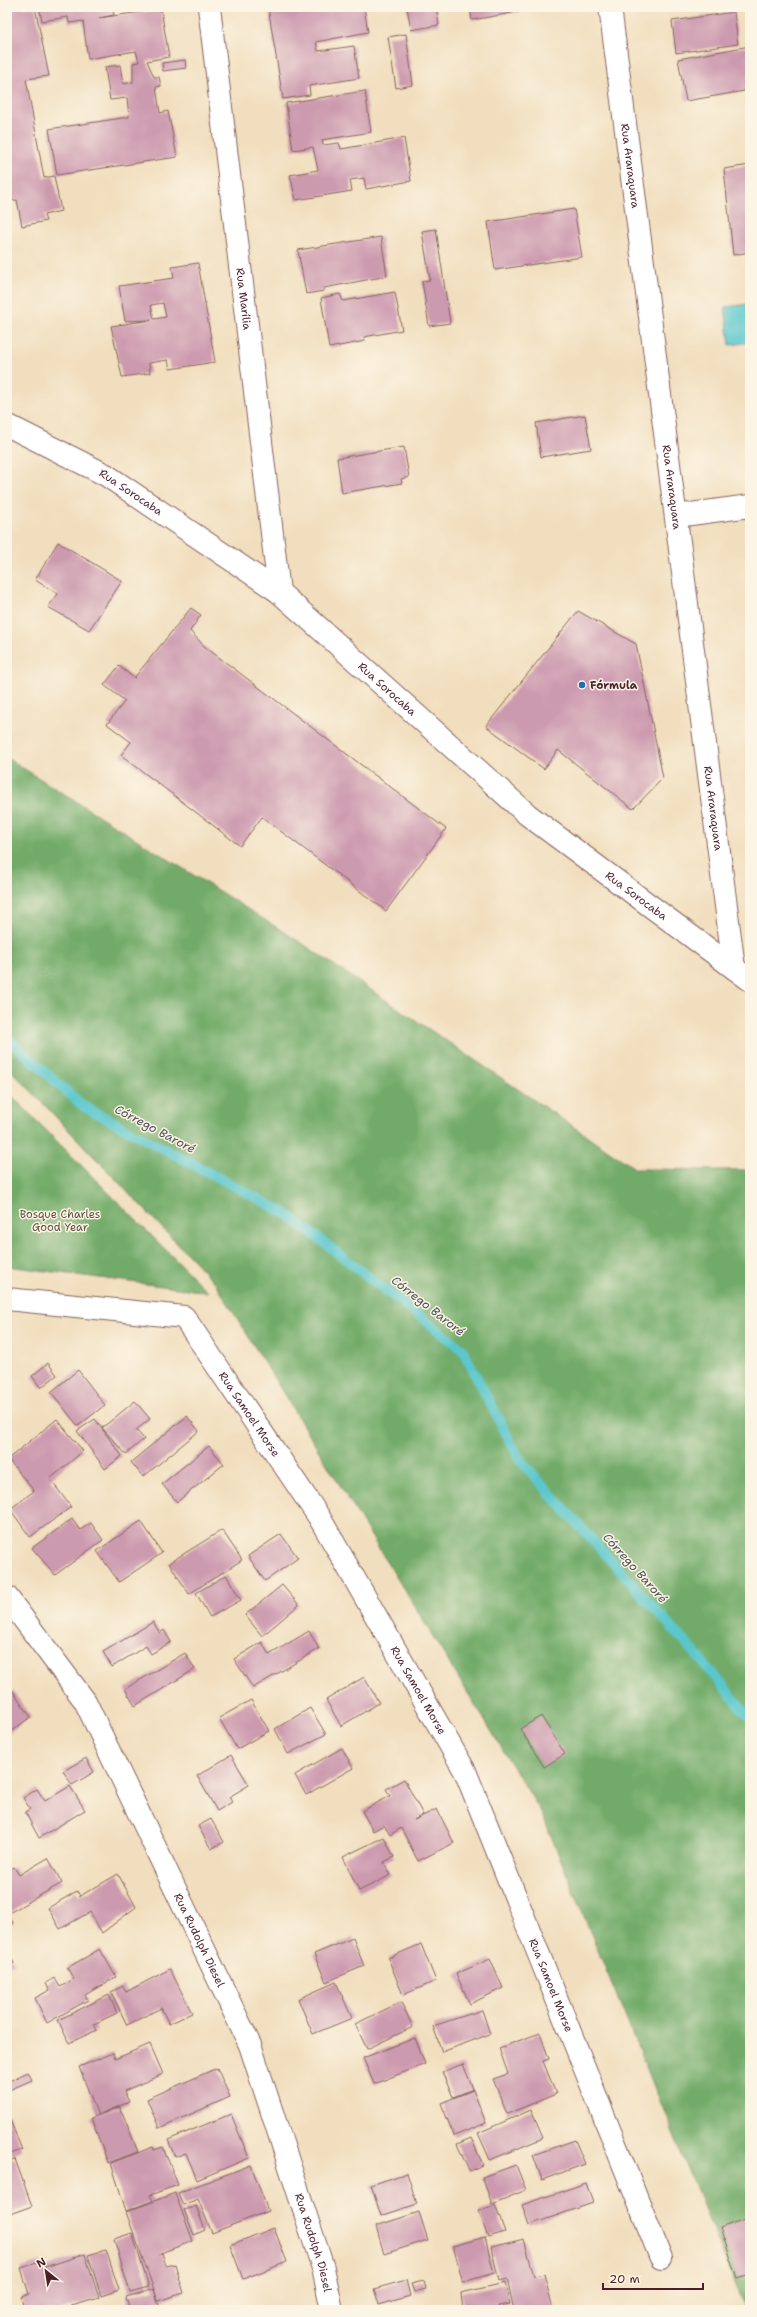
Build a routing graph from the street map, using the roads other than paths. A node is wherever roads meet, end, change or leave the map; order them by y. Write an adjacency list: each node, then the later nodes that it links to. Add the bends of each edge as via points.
1 (209, 7): 6 (street, Rua Marília)
2 (610, 7): 5 (street, Rua Araraquara)
3 (7, 425): 6 (street, Rua Sorocaba, via 106,475)
4 (750, 506): 5 (street)
5 (676, 516): 7 (street, Rua Araraquara)
6 (279, 592): 7 (street, Rua Sorocaba, via 528,816)
7 (742, 974)
8 (7, 1299): 10 (street, Rua Samoel Morse, via 184,1318 319,1517 465,1771)
9 (7, 1597): 11 (street, Rua Rudolph Diesel, via 85,1701 250,2045 323,2268)
10 (662, 2258)
11 (332, 2310)

